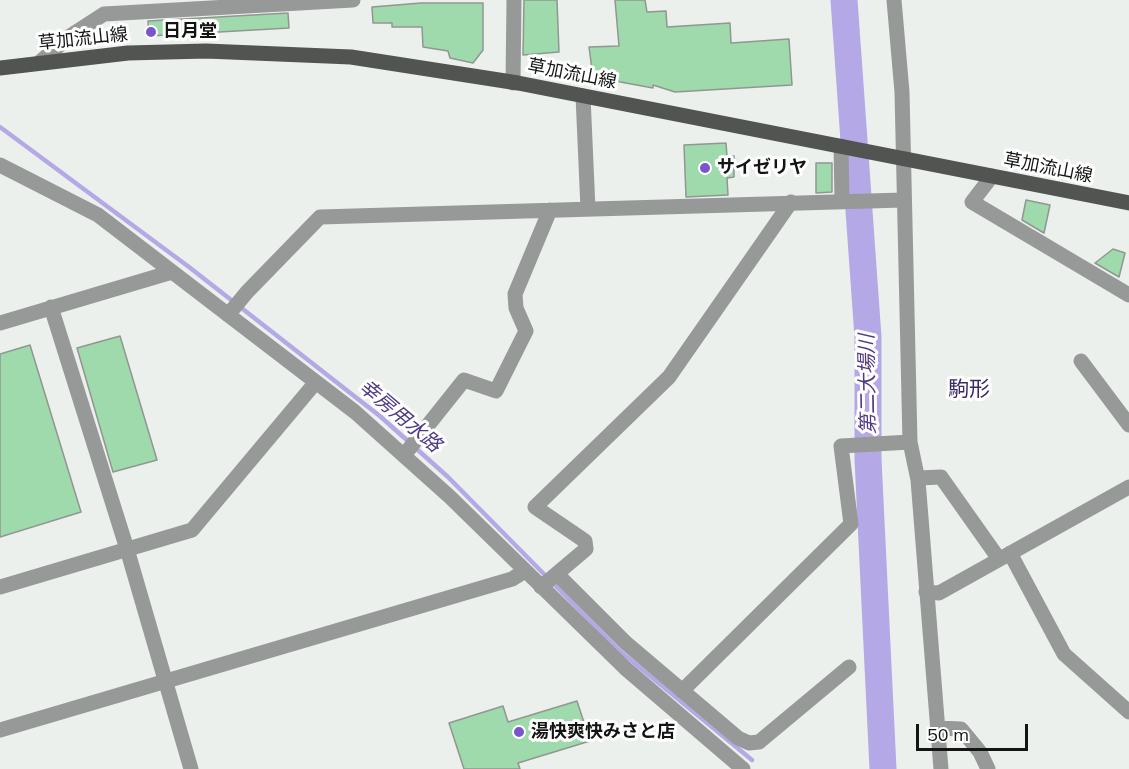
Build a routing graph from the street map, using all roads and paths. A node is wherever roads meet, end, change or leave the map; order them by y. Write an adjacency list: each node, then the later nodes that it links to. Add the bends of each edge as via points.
1 (103, 0): 6 (street, via 96,12)
2 (353, 0): 5 (street)
3 (514, 0): 9 (street)
4 (894, 0): 12 (street)
5 (319, 1): 6 (street)
6 (98, 17): 7 (street)
7 (40, 62): 8 (main road, 草加流山線); 9 (main road, 草加流山線, via 128,53 283,52 351,57)
8 (0, 68)
9 (513, 83): 10 (main road, 草加流山線)
10 (583, 96): 11 (main road, 草加流山線); 19 (street)
11 (841, 146): 12 (main road, 草加流山線); 16 (street)
12 (903, 158): 14 (main road, 草加流山線); 15 (street)
13 (0, 165): 21 (street, via 98,215)
14 (992, 176): 18 (main road, 草加流山線); 22 (street, via 972,202)
15 (903, 200): 16 (street); 29 (street)
16 (842, 201): 17 (street)
17 (791, 202): 19 (street); 36 (street, via 669,377 535,507 585,541 586,549)
18 (1129, 203)
19 (588, 209): 20 (street)
20 (550, 210): 24 (street, via 320,217); 30 (street, via 515,294 516,308 526,331 496,391 464,380)
21 (172, 272): 23 (street); 24 (street)
22 (1129, 295)
23 (51, 307): 25 (street); 33 (street)
24 (228, 315): 27 (street)
25 (0, 322)
26 (1082, 361): 28 (street)
27 (316, 382): 30 (street); 33 (street, via 192,530)
28 (1129, 425)
29 (910, 442): 31 (street); 42 (street, via 841,446 851,524)
30 (405, 454): 35 (street)
31 (918, 478): 34 (street, via 941,477); 39 (street)
32 (1129, 487): 34 (street)
33 (127, 549): 37 (street); 41 (street)
34 (1005, 556): 39 (street, via 939,593); 43 (street, via 1064,654)
35 (525, 571): 38 (street); 41 (street, via 512,579)
36 (557, 574): 38 (street); 42 (street, via 626,643)
37 (0, 587)
38 (541, 587): 47 (street, via 625,668)
39 (926, 592): 44 (street)
40 (849, 666): 42 (street, via 759,742 738,738)
41 (165, 681): 45 (street); 46 (street)
42 (682, 691)
43 (1129, 712)
44 (938, 728): 48 (street); 49 (street, via 961,729)
45 (0, 730)
46 (191, 769)
47 (744, 769)
48 (941, 769)
49 (988, 769)

